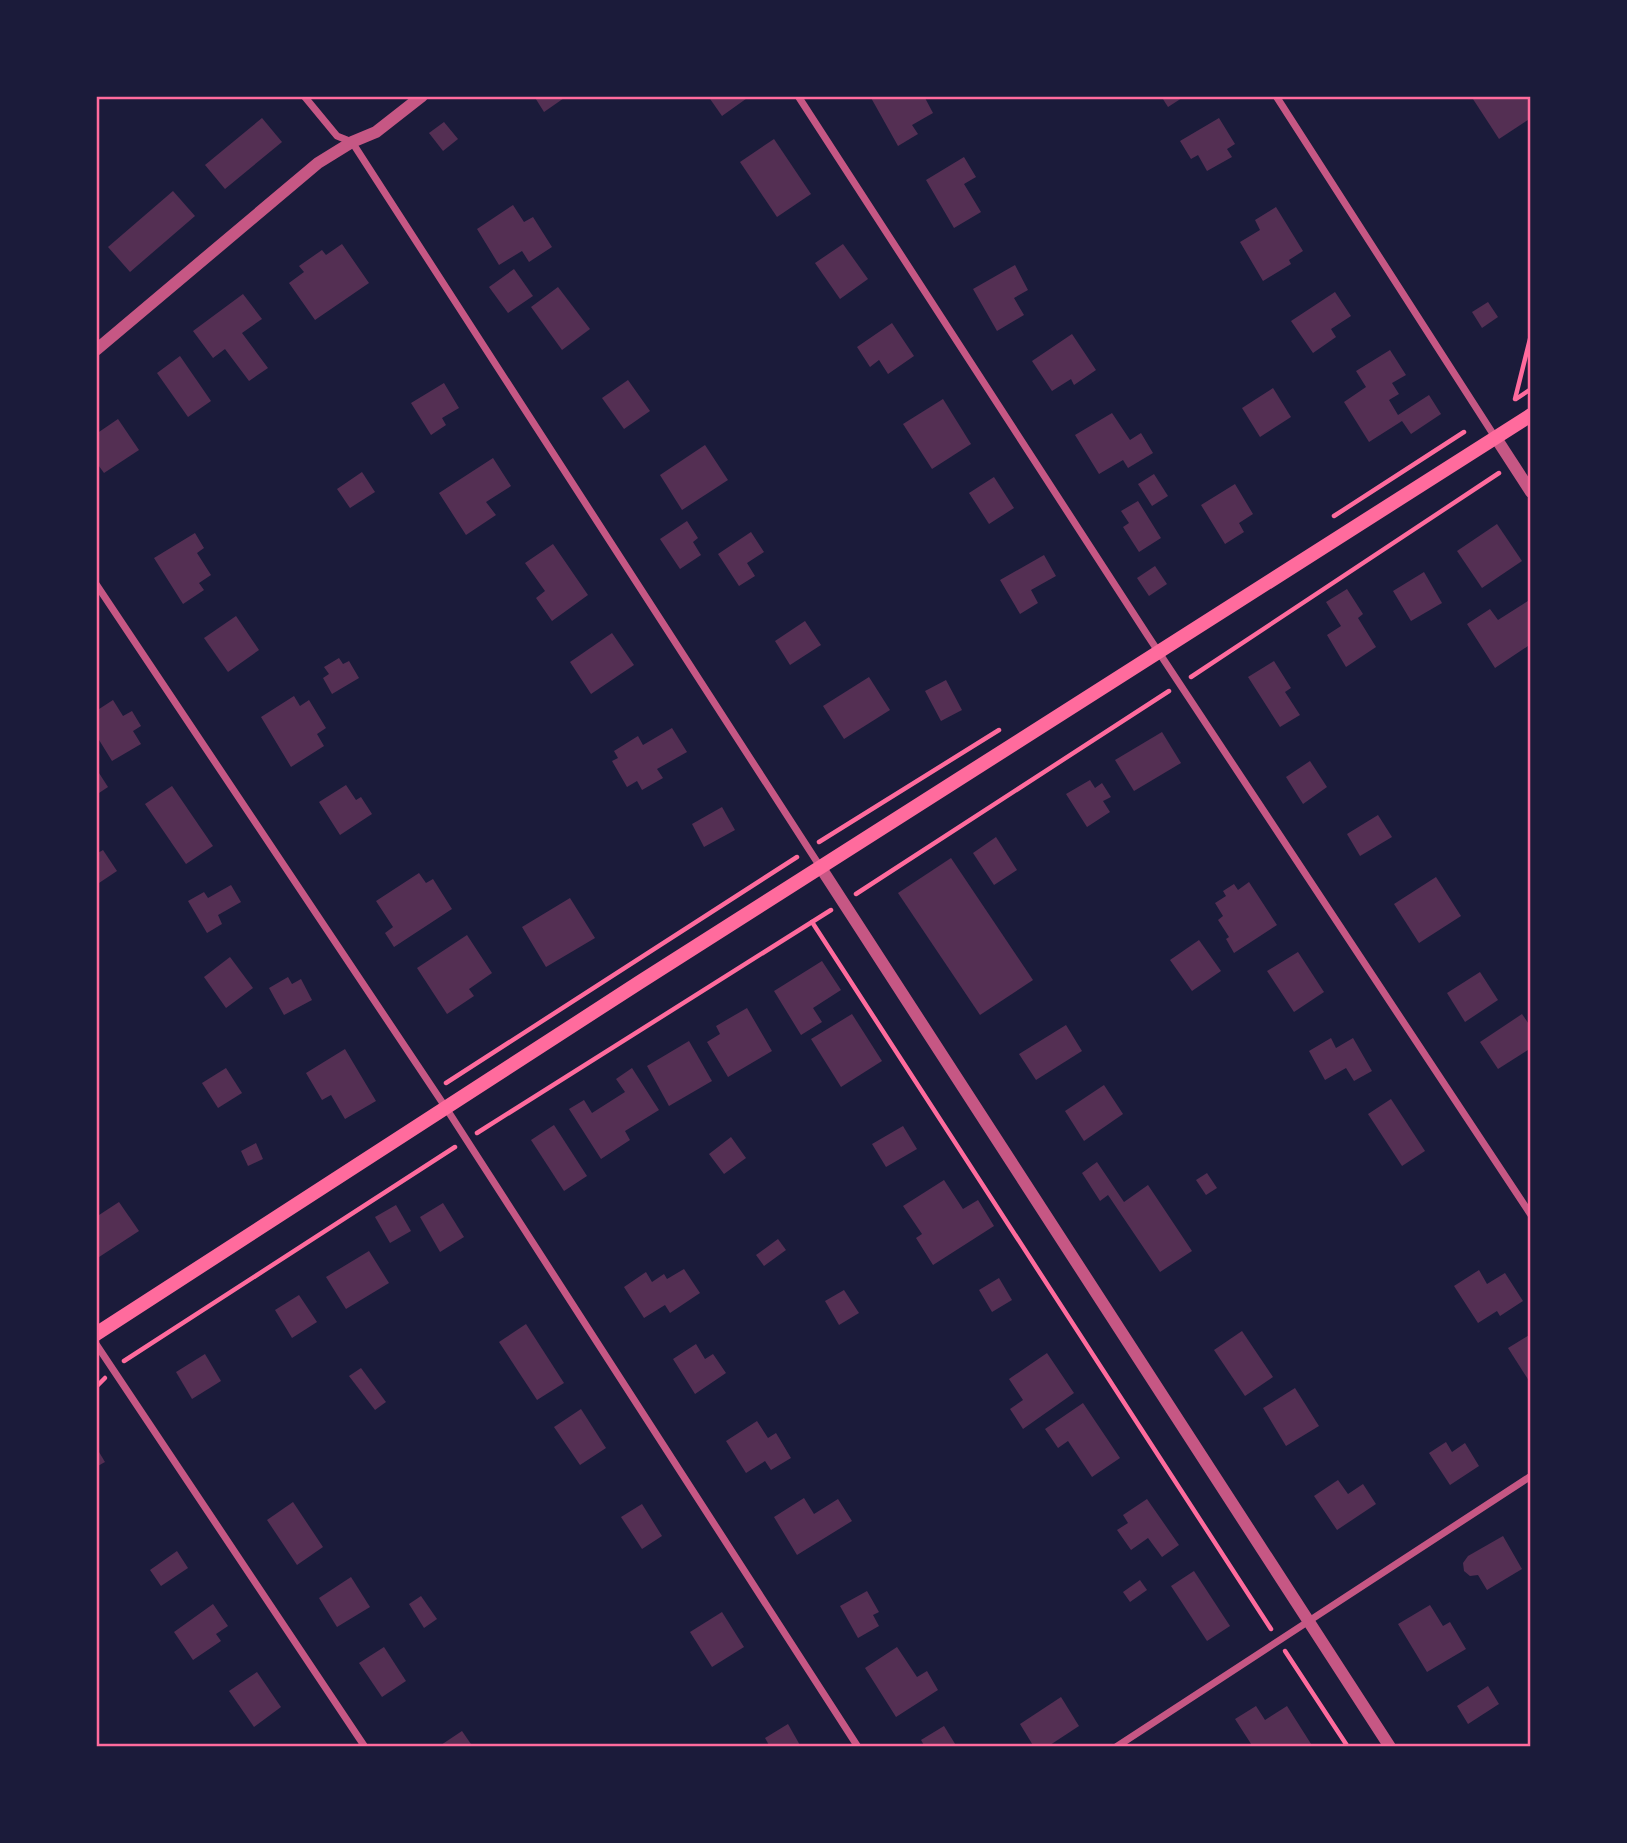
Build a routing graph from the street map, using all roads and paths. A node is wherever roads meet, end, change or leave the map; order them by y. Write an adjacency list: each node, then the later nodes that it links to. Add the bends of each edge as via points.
1 (304, 96): 5 (street, via 337,136)
2 (422, 96): 5 (street, via 376,132)
3 (798, 96): 14 (street)
4 (1276, 96): 10 (street)
5 (352, 142): 7 (street, via 318,163); 16 (street)
6 (1531, 335): 8 (path, via 1515,399)
7 (96, 350)
8 (1531, 388)
9 (1531, 415): 10 (main road)
10 (1496, 438): 11 (street); 14 (main road)
11 (1515, 468): 12 (street); 15 (path, via 1504,470)
12 (1531, 492)
13 (96, 584): 19 (street)
14 (1159, 652): 15 (street); 16 (main road)
15 (1180, 684): 17 (path); 21 (street)
16 (821, 867): 17 (street); 19 (main road)
17 (844, 902): 18 (path); 27 (street)
18 (812, 922): 20 (path); 28 (path)
19 (446, 1108): 20 (street); 22 (main road)
20 (466, 1140): 24 (path); 30 (street)
21 (1531, 1215)
22 (96, 1334)
23 (96, 1344): 24 (street)
24 (113, 1369): 25 (path); 29 (street)
25 (96, 1387)
26 (1531, 1476): 27 (street)
27 (1309, 1621): 28 (street); 33 (street)
28 (1278, 1640): 31 (street); 32 (path)
29 (365, 1747)
30 (859, 1747)
31 (1116, 1747)
32 (1348, 1747)
33 (1390, 1747)

